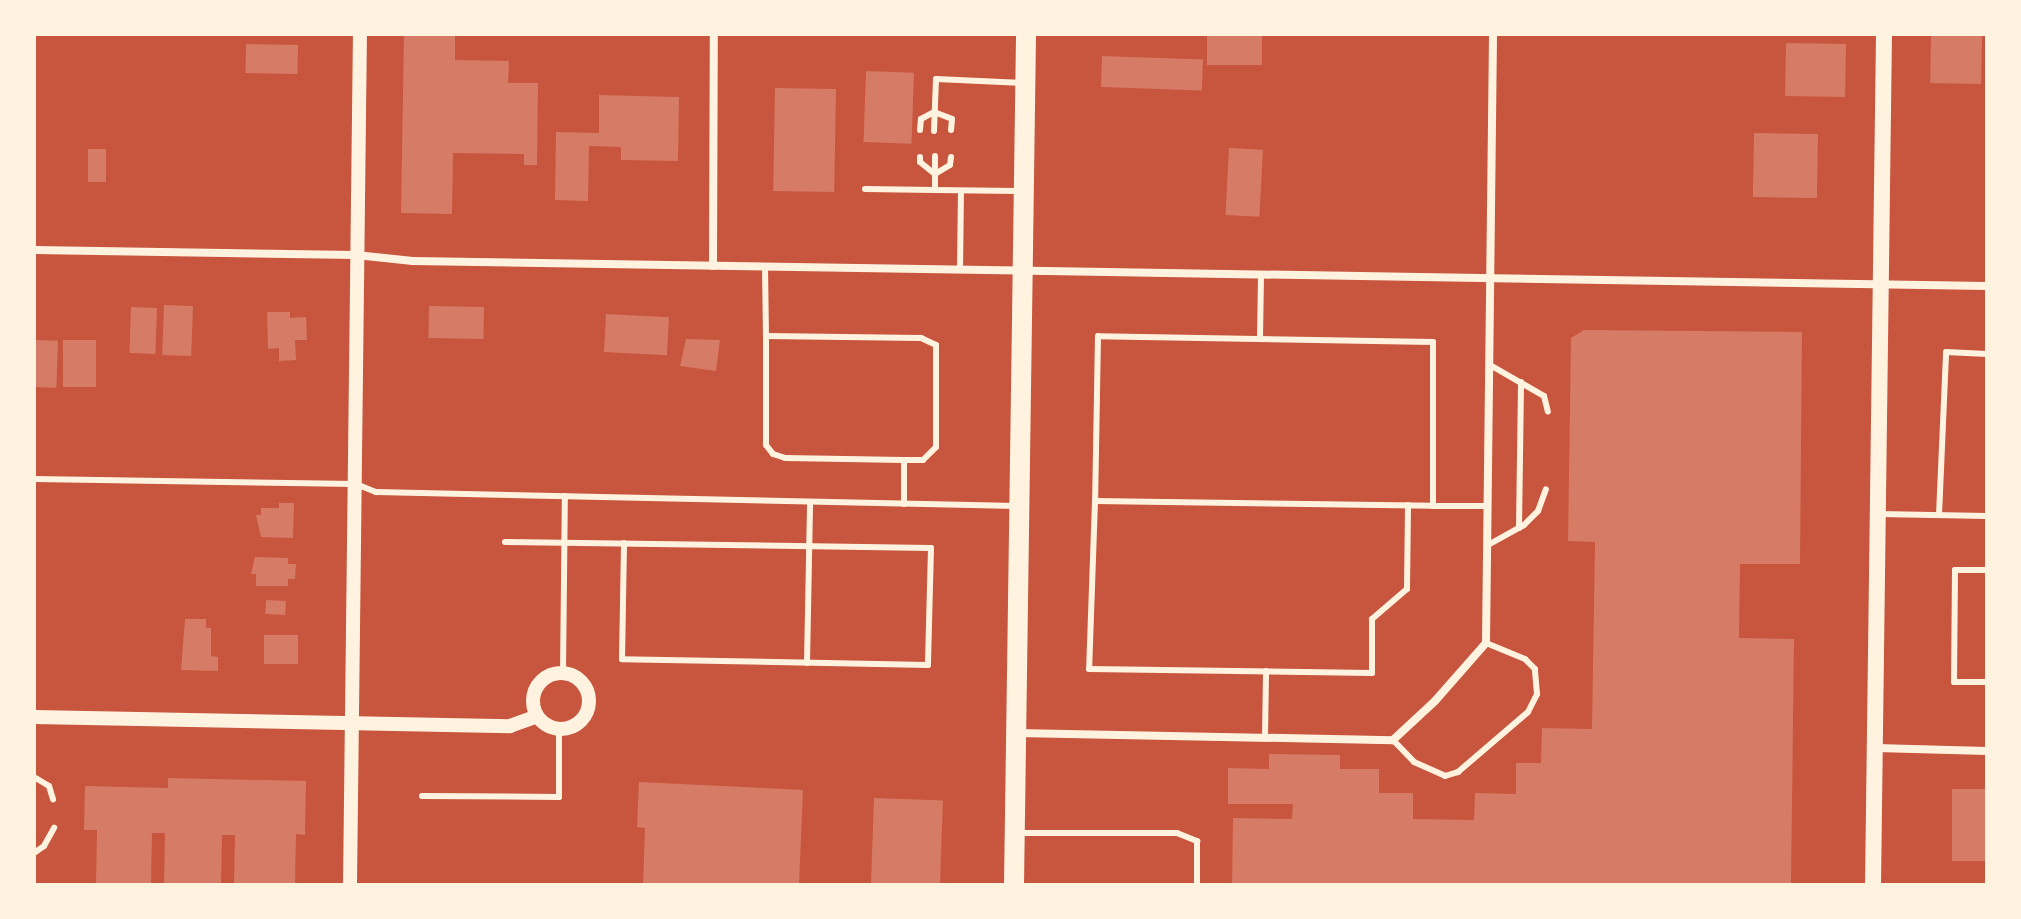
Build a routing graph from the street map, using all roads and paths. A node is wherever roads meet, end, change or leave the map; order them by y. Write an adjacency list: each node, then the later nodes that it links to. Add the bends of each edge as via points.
1 (360, 34): 20 (street)
2 (714, 34): 21 (street)
3 (1026, 34): 6 (main road)
4 (1493, 34): 26 (street)
5 (1884, 34): 27 (main road)
6 (1024, 83): 7 (lane, via 936,79); 18 (main road)
7 (934, 112): 8 (lane, via 921,119); 9 (lane, via 952,119); 10 (lane)
8 (920, 130)
9 (951, 130)
10 (934, 131)
11 (935, 156): 14 (lane)
12 (920, 157): 14 (lane)
13 (951, 157): 14 (lane, via 950,165)
14 (935, 174): 16 (lane)
15 (865, 189): 16 (lane)
16 (935, 190): 17 (lane)
17 (961, 191): 18 (lane); 24 (lane)
18 (1022, 191): 23 (main road)
19 (34, 250): 20 (street)
20 (356, 255): 21 (street, via 413,261); 37 (street)
21 (713, 266): 22 (street)
22 (765, 266): 24 (street); 29 (lane)
23 (1021, 269): 24 (street); 25 (street); 44 (main road)
24 (960, 270)
25 (1261, 274): 26 (street); 30 (lane)
26 (1491, 278): 27 (street); 32 (street)
27 (1881, 284): 28 (street); 47 (main road)
28 (1987, 286)
29 (766, 336): 35 (lane, via 766,445 773,454); 35 (lane, via 921,338 936,345 936,447 923,460)
30 (1260, 339): 40 (lane, via 1098,336); 45 (lane, via 1433,342)
31 (1987, 354): 48 (lane, via 1946,352)
32 (1490, 365): 33 (lane); 46 (street)
33 (1521, 382): 34 (lane, via 1544,396); 50 (lane)
34 (1548, 412)
35 (904, 460): 42 (lane)
36 (34, 479): 37 (lane)
37 (356, 484): 39 (lane, via 376,492); 64 (street)
38 (1546, 489): 50 (lane, via 1538,511)
39 (565, 496): 41 (lane); 52 (lane)
40 (1095, 501): 43 (lane); 59 (lane, via 1089,669)
41 (810, 502): 42 (lane); 55 (lane)
42 (904, 504): 44 (lane)
43 (1408, 505): 45 (lane); 59 (lane, via 1407,589 1372,619 1372,673)
44 (1017, 506): 66 (main road)
45 (1433, 506): 46 (lane)
46 (1488, 506): 54 (street)
47 (1878, 514): 48 (lane); 69 (main road)
48 (1939, 515): 49 (lane)
49 (1987, 516)
50 (1519, 528): 54 (lane)
51 (505, 542): 52 (lane)
52 (564, 542): 53 (lane); 60 (lane)
53 (624, 543): 55 (lane); 58 (lane, via 622,659)
54 (1488, 545): 57 (street)
55 (809, 546): 58 (lane); 58 (lane, via 931,548 928,665)
56 (1987, 570): 61 (lane, via 1955,570 1954,682)
57 (1486, 643): 68 (street); 68 (lane, via 1525,659 1535,669 1537,694 1528,712 1458,772 1445,776 1414,762)
58 (807, 663)
59 (1266, 671): 67 (lane)
60 (563, 674): 62 (street, via 540,683 533,699); 65 (street, via 581,681 588,708 577,724)
61 (1987, 682)
62 (537, 716): 64 (street, via 510,726); 65 (street)
63 (34, 717): 64 (street)
64 (352, 722): 77 (street)
65 (559, 729): 72 (lane, via 559,797)
66 (1015, 733): 67 (street); 75 (main road)
67 (1265, 738): 68 (street)
68 (1393, 740)
69 (1875, 748): 70 (street); 80 (main road)
70 (1987, 751)
71 (34, 777): 73 (lane, via 49,786)
72 (422, 796)
73 (53, 799)
74 (54, 828): 76 (lane)
75 (1014, 833): 78 (main road); 79 (lane, via 1177,833 1197,841)
76 (34, 853)
77 (350, 885)
78 (1014, 885)
79 (1197, 885)
80 (1873, 885): 81 (lane)
81 (1881, 885)

